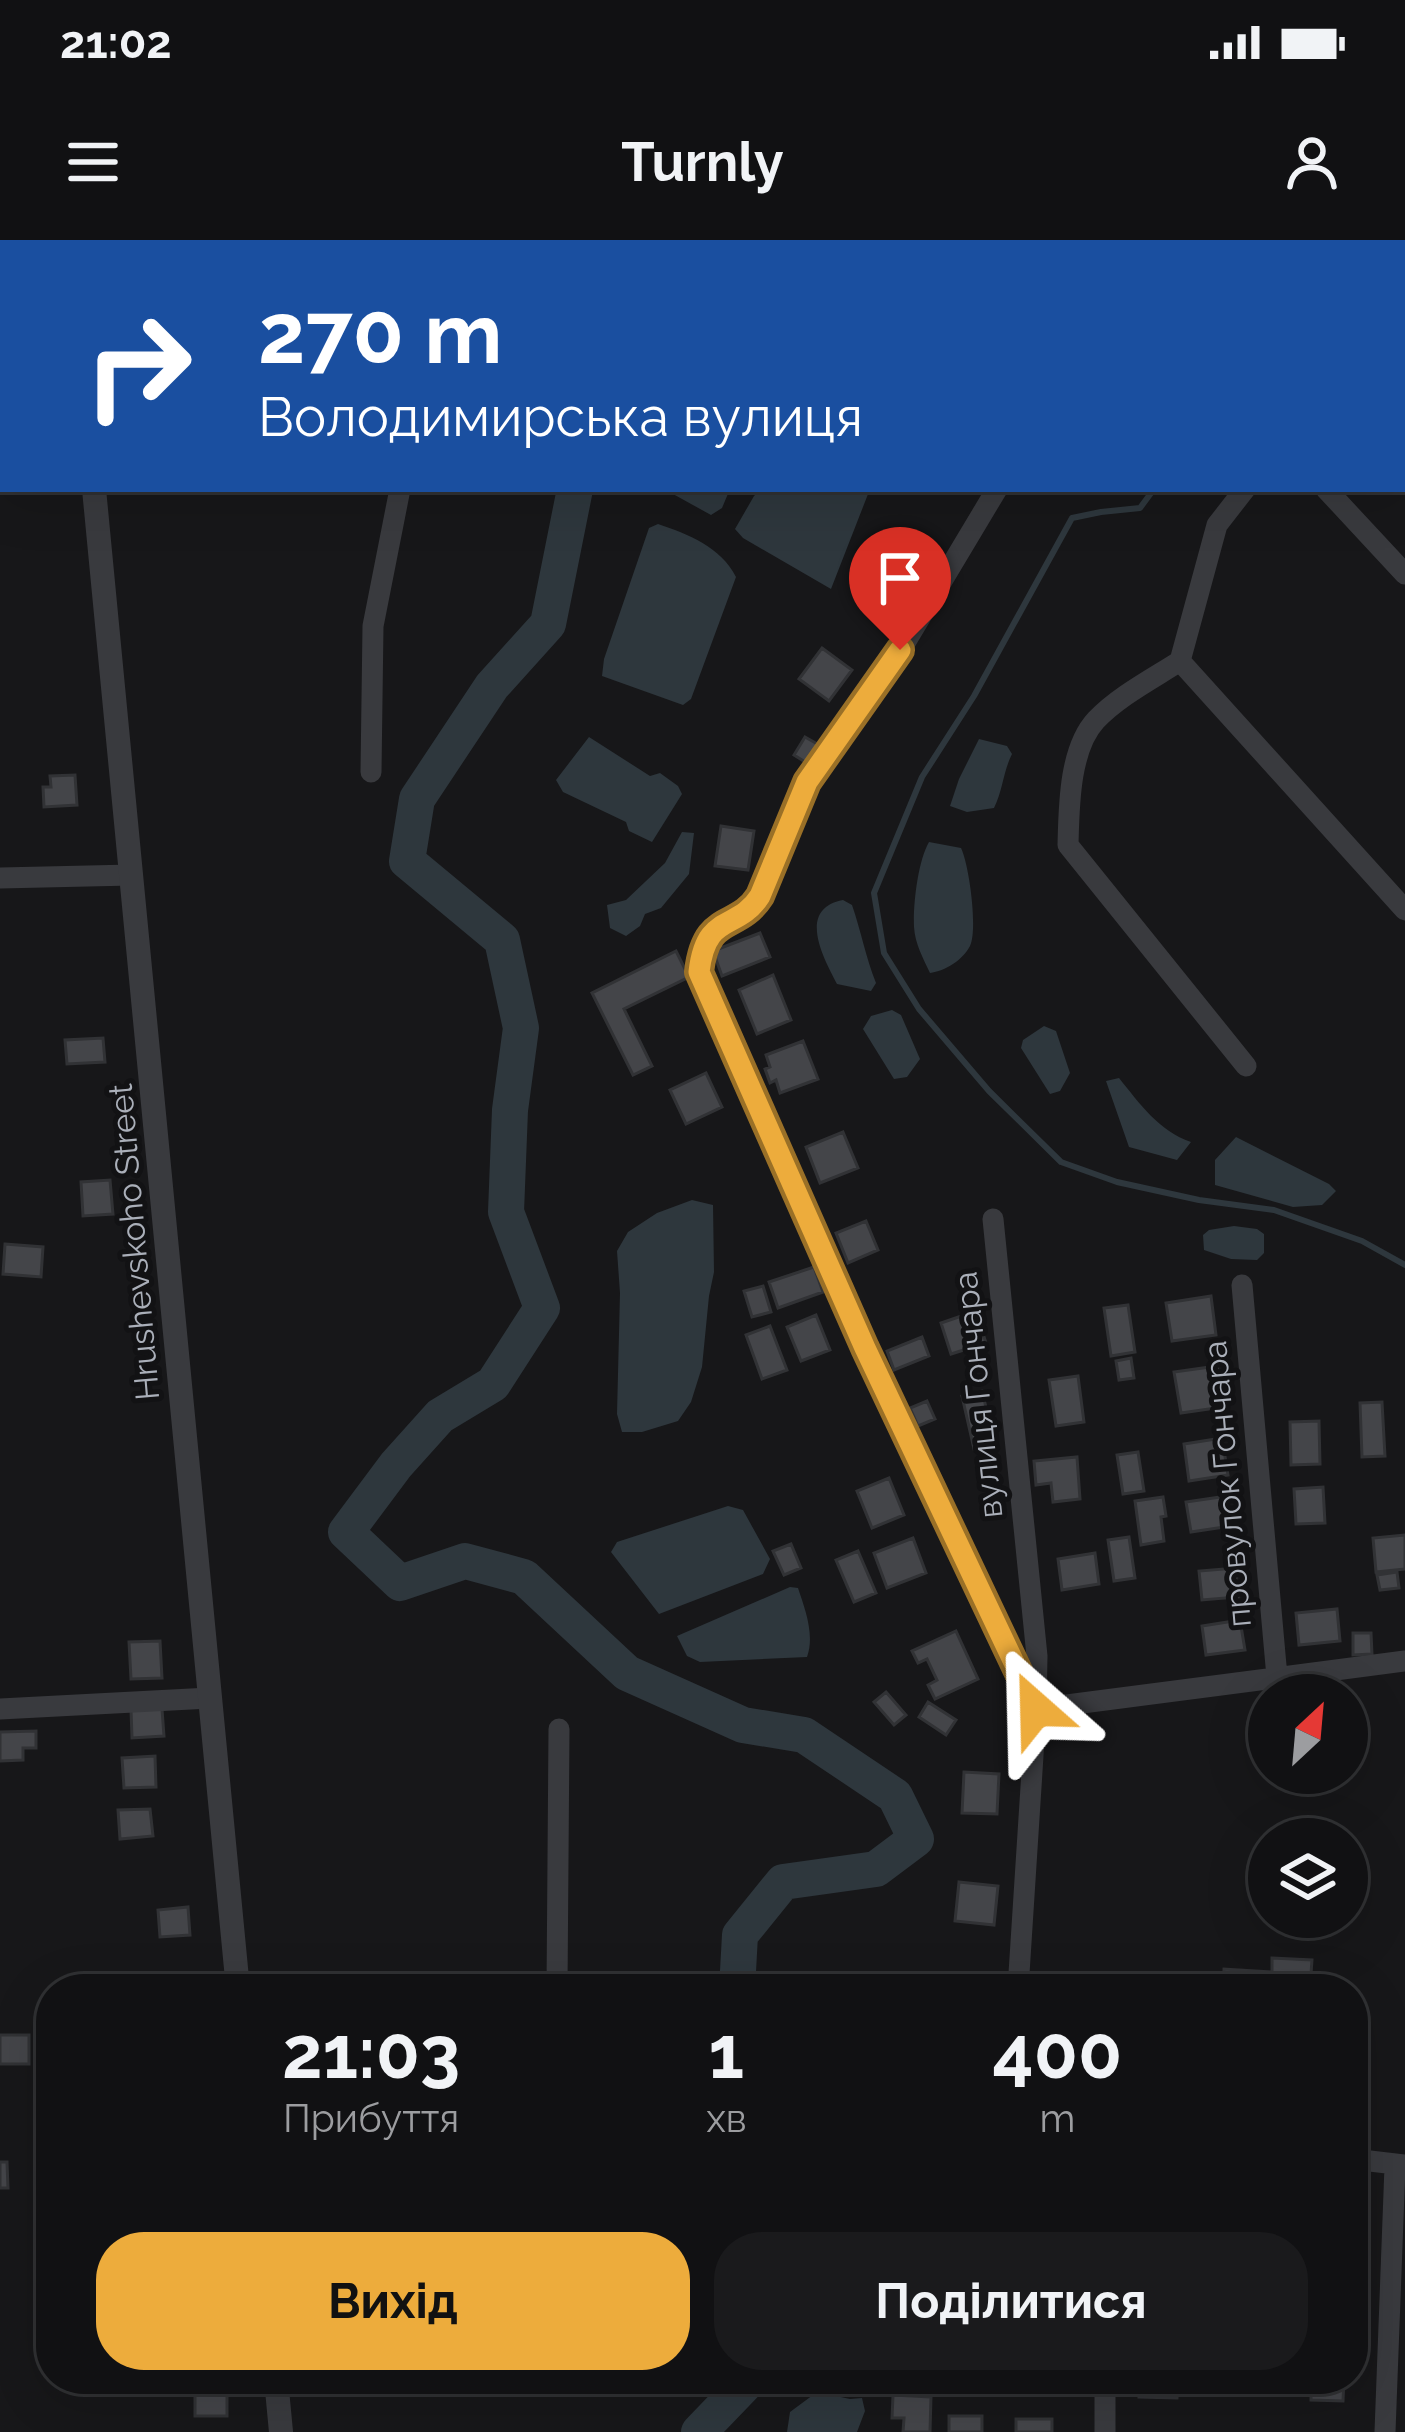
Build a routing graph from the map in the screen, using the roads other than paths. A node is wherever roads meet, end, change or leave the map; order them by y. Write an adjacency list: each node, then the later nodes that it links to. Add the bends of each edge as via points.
1 (94, 492): 9 (street, Hrushevskoho Street)
2 (399, 492): 8 (street, via 373,626)
3 (995, 492): 21 (street, via 900,650 807,782 760,896 708,938 699,972)
4 (1242, 492): 7 (street, via 1217,525)
5 (1329, 492): 6 (street)
6 (1405, 574)
7 (1180, 661): 11 (street); 12 (street, via 1093,723 1074,764 1068,845)
8 (371, 772)
9 (132, 875): 10 (street); 19 (street, Hrushevskoho Street)
10 (0, 878)
11 (1405, 910)
12 (1246, 1066)
13 (993, 1219): 21 (street, вулиця Гончара)
14 (1242, 1286): 16 (street, провулок Гончара)
15 (1405, 1661): 17 (street)
16 (1277, 1674)
17 (1301, 1674)
18 (1248, 1681): 21 (street)
19 (211, 1698): 20 (street); 23 (street, Hrushevskoho Street)
20 (0, 1709)
21 (1036, 1709): 25 (street, вулиця Гончара)
22 (559, 1729): 24 (street)
23 (237, 1974)
24 (557, 1974)
25 (1019, 1974)
26 (1368, 2161): 27 (street)
27 (1400, 2166): 32 (street)
28 (277, 2394): 30 (street)
29 (1105, 2394): 31 (street)
30 (281, 2432)
31 (1105, 2432)
32 (1385, 2432)

